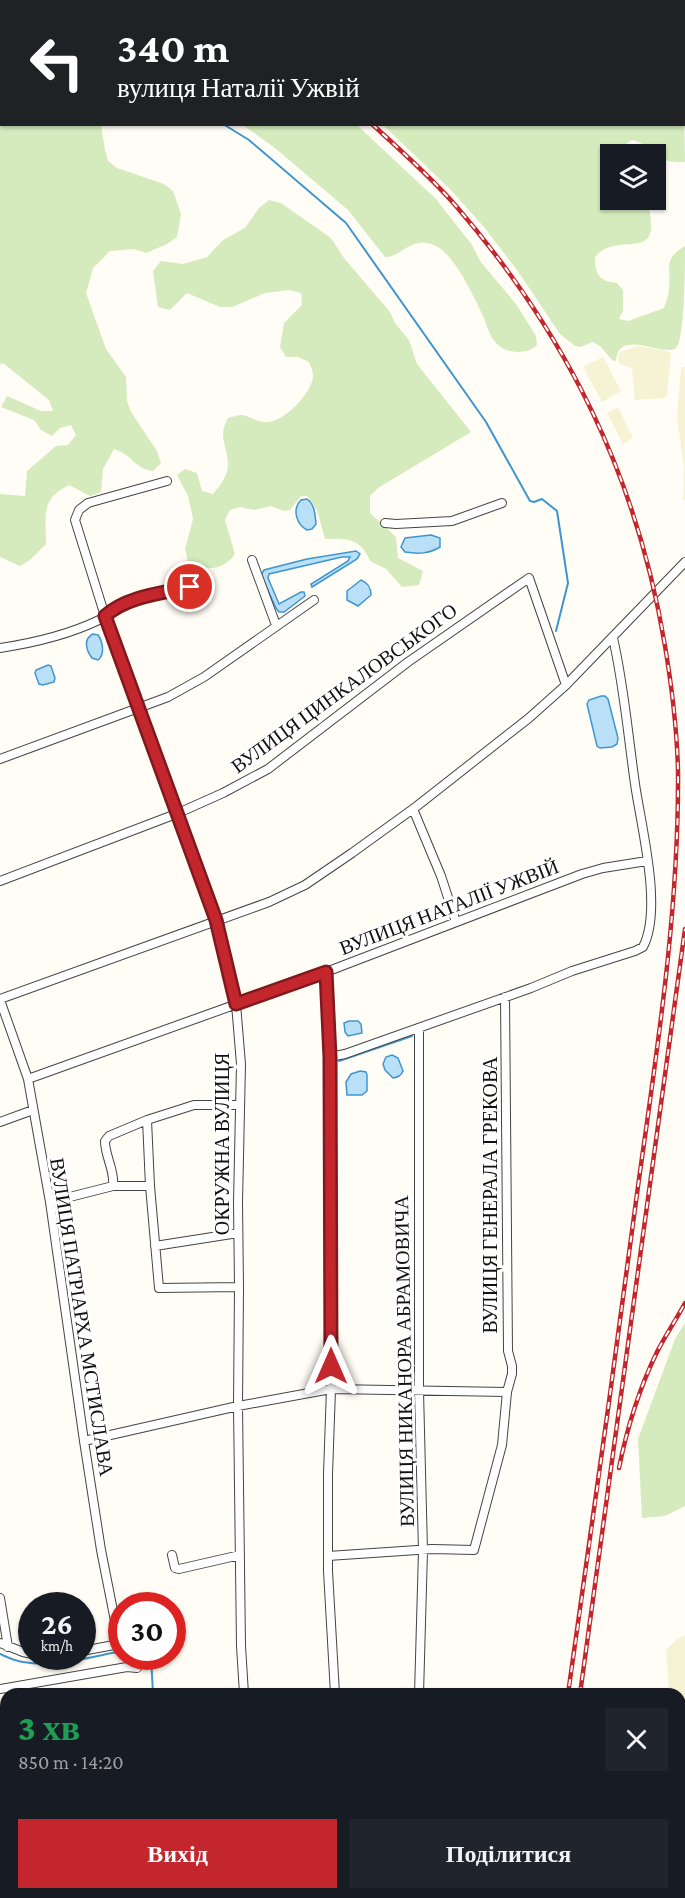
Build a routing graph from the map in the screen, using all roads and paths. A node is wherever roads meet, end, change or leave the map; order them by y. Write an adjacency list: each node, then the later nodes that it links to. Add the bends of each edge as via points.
1 (167, 481): 8 (street, ОКРУЖНА ВУЛИЦЯ, via 87,503 79,510 75,520)
2 (502, 503): 3 (street, via 452,521)
3 (385, 523)
4 (252, 560): 9 (street)
5 (685, 562): 10 (street)
6 (190, 587): 8 (street, via 124,604)
7 (314, 600): 9 (street)
8 (105, 616): 11 (street, via 47,639); 13 (street, ОКРУЖНА ВУЛИЦЯ)
9 (276, 625): 13 (street, via 204,677)
10 (613, 638): 12 (street); 17 (street)
11 (0, 648)
12 (566, 685): 15 (street); 16 (street, ВУЛИЦЯ ЦИНКАЛОВСЬКОГО, via 529,578 408,662 267,769)
13 (139, 709): 14 (street); 16 (street, ОКРУЖНА ВУЛИЦЯ)
14 (0, 759)
15 (413, 809): 19 (street, via 305,885); 20 (street)
16 (176, 814): 18 (street, ВУЛИЦЯ ЦИНКАЛОВСЬКОГО); 19 (street, ОКРУЖНА ВУЛИЦЯ)
17 (647, 861): 20 (street, ВУЛИЦЯ НАТАЛІЇ УЖВІЙ, via 582,874); 22 (street, via 650,922 643,947)
18 (0, 881)
19 (216, 920): 23 (street); 24 (street, ОКРУЖНА ВУЛИЦЯ)
20 (456, 922): 21 (street, ВУЛИЦЯ НАТАЛІЇ УЖВІЙ)
21 (326, 972): 24 (street, ВУЛИЦЯ НАТАЛІЇ УЖВІЙ); 26 (street)
22 (505, 997): 25 (street); 40 (street, ВУЛИЦЯ ГЕНЕРАЛА ГРЕКОВА, via 508,1351 512,1366)
23 (0, 1000): 27 (street, ВУЛИЦЯ ПАТРІАРХА МСТИСЛАВА)
24 (236, 1004): 27 (street, ВУЛИЦЯ НАТАЛІЇ УЖВІЙ); 28 (street, ОКРУЖНА ВУЛИЦЯ)
25 (419, 1028): 26 (street); 39 (street, ВУЛИЦЯ НИКАНОРА АБРАМОВИЧА)
26 (330, 1057): 38 (street)
27 (28, 1079): 29 (street, ВУЛИЦЯ ПАТРІАРХА МСТИСЛАВА)
28 (240, 1105): 30 (street, via 194,1106); 35 (street, ОКРУЖНА ВУЛИЦЯ)
29 (33, 1110): 31 (street); 34 (street, ВУЛИЦЯ ПАТРІАРХА МСТИСЛАВА)
30 (147, 1120): 32 (street, via 105,1141); 33 (street)
31 (0, 1122)
32 (113, 1186): 33 (street); 34 (street)
33 (150, 1186): 36 (street)
34 (50, 1202): 42 (street, ВУЛИЦЯ ПАТРІАРХА МСТИСЛАВА)
35 (238, 1233): 36 (street); 37 (street, ОКРУЖНА ВУЛИЦЯ)
36 (155, 1246): 37 (street, via 159,1288)
37 (239, 1287): 41 (street, ОКРУЖНА ВУЛИЦЯ)
38 (331, 1389): 39 (street); 41 (street); 46 (street)
39 (419, 1391): 40 (street); 43 (street, ВУЛИЦЯ НИКАНОРА АБРАМОВИЧА)
40 (507, 1392): 43 (street, ВУЛИЦЯ ГЕНЕРАЛА ГРЕКОВА, via 502,1445 474,1550)
41 (238, 1406): 42 (street); 45 (street, ОКРУЖНА ВУЛИЦЯ)
42 (84, 1441): 49 (street, ВУЛИЦЯ ПАТРІАРХА МСТИСЛАВА, via 118,1636 114,1645)
43 (423, 1551): 46 (street); 54 (street, ВУЛИЦЯ НИКАНОРА АБРАМОВИЧА)
44 (172, 1555): 45 (street, via 175,1568 179,1569)
45 (240, 1556): 52 (street, ОКРУЖНА ВУЛИЦЯ)
46 (328, 1556): 53 (street)
47 (0, 1598): 48 (street)
48 (4, 1645)
49 (96, 1649)
50 (110, 1670): 51 (street)
51 (6, 1688)
52 (244, 1688)
53 (334, 1688)
54 (419, 1688)

